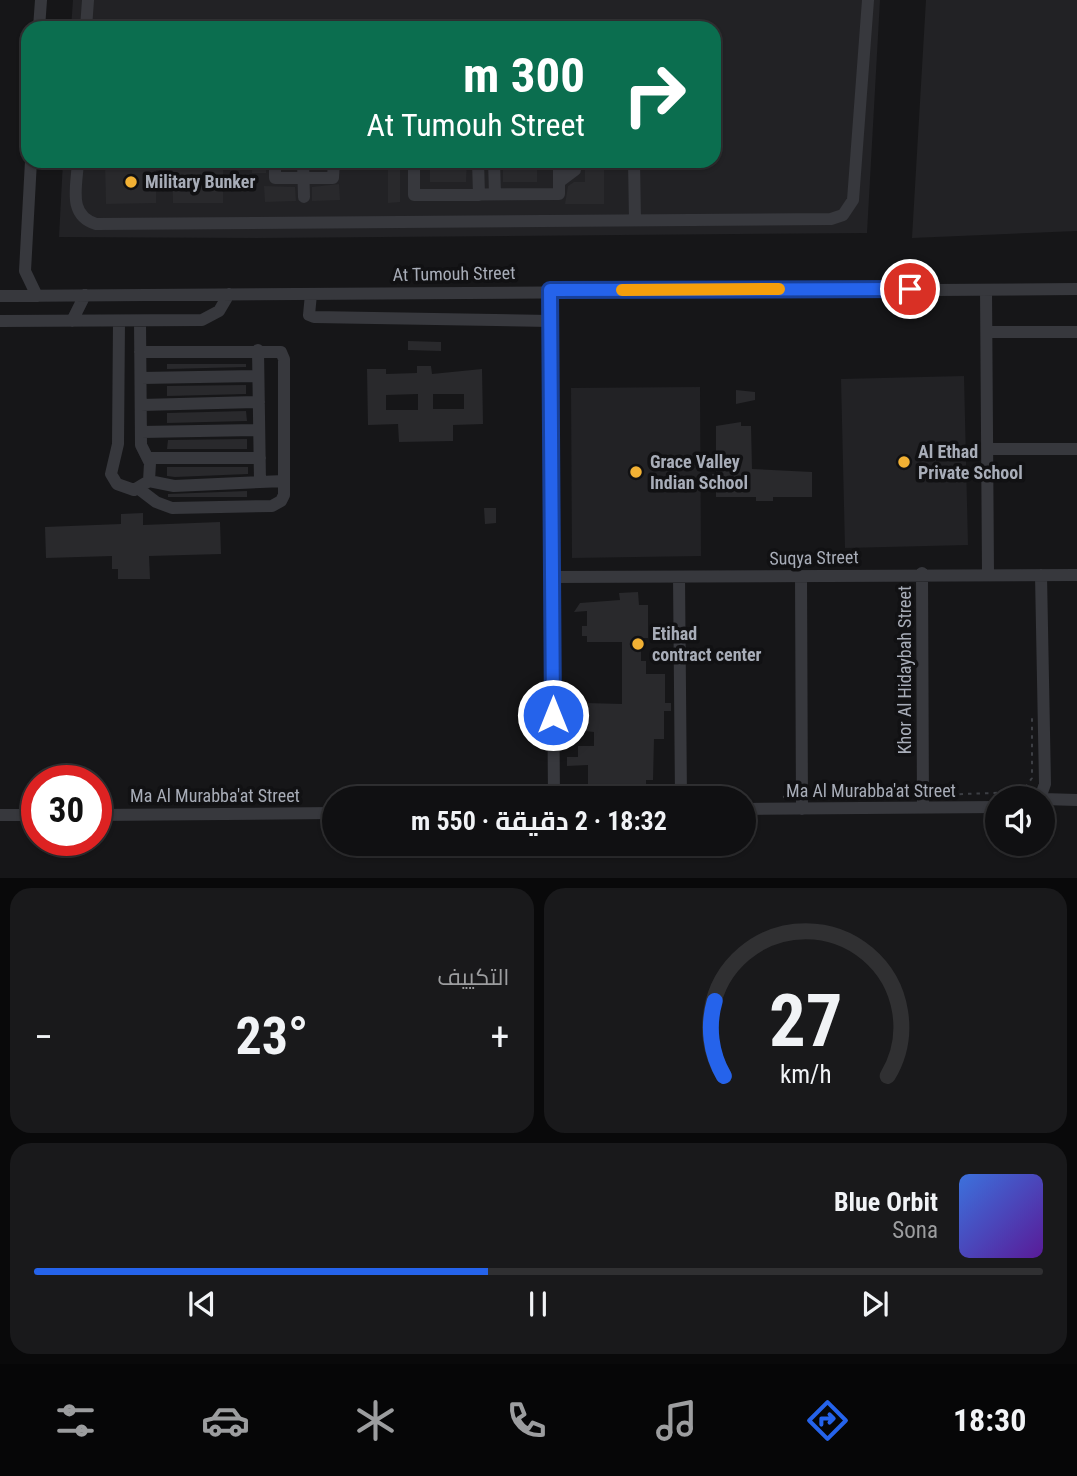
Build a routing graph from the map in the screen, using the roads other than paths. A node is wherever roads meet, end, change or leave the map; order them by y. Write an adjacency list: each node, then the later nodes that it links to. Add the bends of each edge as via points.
1 (41, 0): 4 (street)
2 (88, 0): 5 (street)
3 (868, 0): 22 (street, via 850,209 831,219)
4 (40, 21)
5 (86, 21)
6 (31, 168): 23 (street)
7 (78, 168): 22 (street, via 76,206 86,220 96,224)
8 (275, 168): 17 (street, via 275,178)
9 (303, 168): 17 (street)
10 (334, 168): 17 (street, via 333,178)
11 (414, 168): 20 (street, via 414,195)
12 (478, 168): 20 (street)
13 (494, 168): 19 (street)
14 (559, 168): 18 (street)
15 (575, 168): 18 (street)
16 (634, 168): 22 (street)
17 (304, 178): 21 (street)
18 (559, 182): 19 (street, via 559,194)
19 (495, 194): 20 (street)
20 (479, 195)
21 (304, 197)
22 (635, 220)
23 (25, 271): 30 (street); 31 (street)
24 (1077, 289): 26 (street, At Tumouh Street)
25 (550, 290): 26 (street, At Tumouh Street); 28 (street, At Tumouh Street); 36 (street)
26 (986, 290): 37 (street)
27 (229, 294): 28 (street, At Tumouh Street); 29 (street, At Tumouh Street); 35 (street, via 219,311 202,320)
28 (311, 294): 36 (street, via 309,315 314,317)
29 (85, 295): 31 (street, At Tumouh Street); 33 (street)
30 (3, 296): 31 (street, At Tumouh Street)
31 (37, 296)
32 (0, 321): 33 (street)
33 (72, 321): 34 (street)
34 (119, 321): 35 (street); 53 (street, via 118,444 111,474 122,488)
35 (140, 321): 40 (street)
36 (550, 321): 59 (street)
37 (987, 332): 38 (street); 47 (street)
38 (1077, 332)
39 (258, 350): 40 (street); 41 (street); 51 (street, via 276,350 284,356)
40 (140, 352): 42 (street)
41 (258, 376): 42 (street); 43 (street)
42 (141, 378): 44 (street)
43 (259, 402): 44 (street); 45 (street)
44 (141, 405): 46 (street)
45 (259, 430): 46 (street); 50 (street)
46 (141, 432): 49 (street)
47 (988, 449): 48 (street); 55 (street)
48 (1077, 449)
49 (148, 458): 50 (street); 53 (street, via 152,469)
50 (260, 458): 52 (street)
51 (284, 481): 52 (street); 53 (street, via 283,499 272,506 172,508 156,502)
52 (260, 482): 53 (street)
53 (144, 484)
54 (922, 573): 55 (street, Suqya Street); 58 (street, Suqya Street); 66 (street, Khor Al Hidaybah Street)
55 (988, 573): 56 (street, Suqya Street)
56 (1041, 575): 57 (street, Suqya Street); 63 (street)
57 (1077, 575)
58 (801, 576): 60 (street, Suqya Street); 69 (street)
59 (552, 577): 60 (street, Suqya Street); 61 (street)
60 (679, 578): 62 (street)
61 (554, 786)
62 (681, 786)
63 (1044, 786)
64 (1055, 799): 65 (street)
65 (1077, 800)
66 (923, 801): 67 (street, Ma Al Murabba'at Street); 69 (street, Ma Al Murabba'at Street)
67 (985, 806)
68 (756, 809): 69 (street, Ma Al Murabba'at Street)
69 (802, 809)
70 (322, 813): 72 (street, Ma Al Murabba'at Street)
71 (21, 815): 73 (street)
72 (112, 815)
73 (0, 816)

